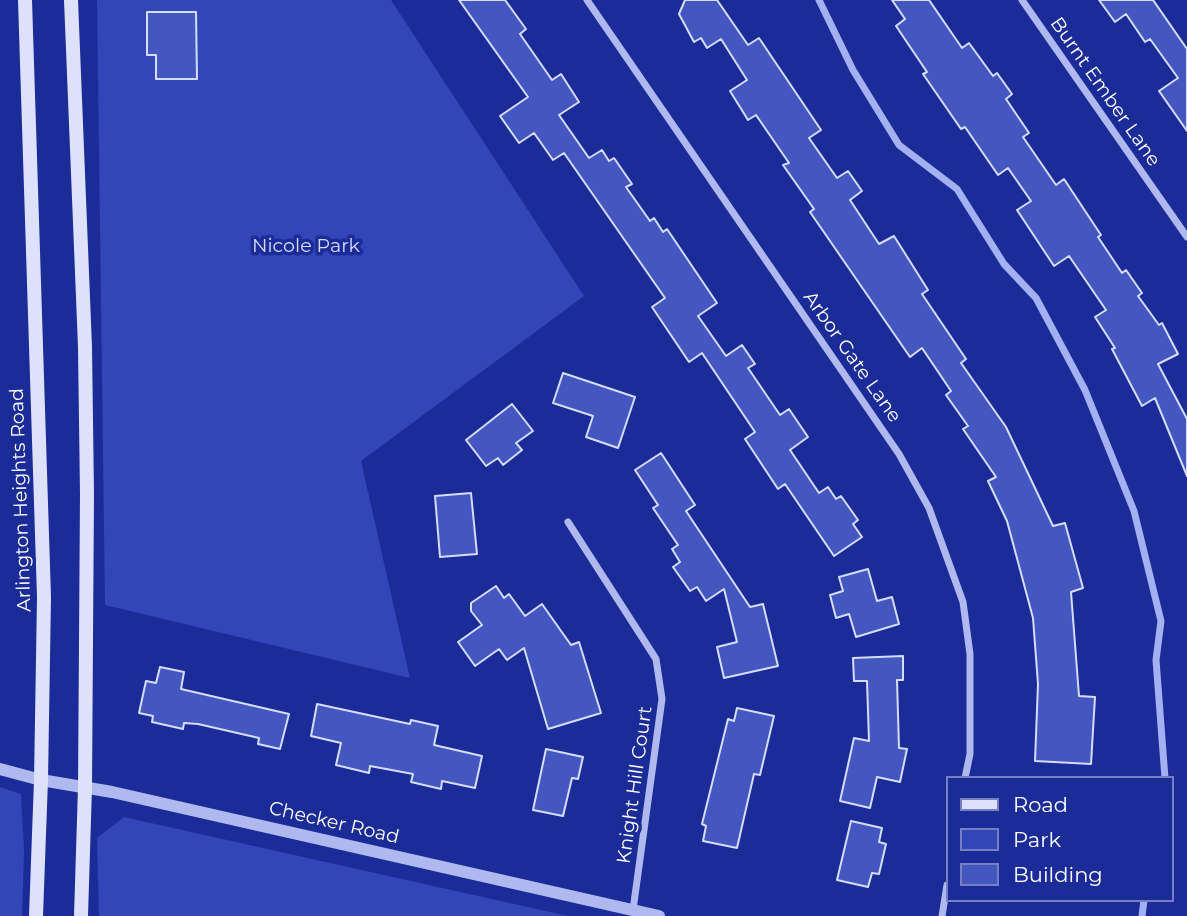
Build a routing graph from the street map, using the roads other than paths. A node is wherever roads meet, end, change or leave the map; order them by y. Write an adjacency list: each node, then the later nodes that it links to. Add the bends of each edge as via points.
1 (24, 0): 9 (main road, Arlington Heights Road, via 44,597)
2 (71, 0): 10 (main road, via 85,347)
3 (587, 0): 8 (street, Arbor Gate Lane, via 899,454 929,508 963,602 970,754)
4 (1022, 0): 5 (street, Burnt Ember Lane)
5 (1187, 237)
6 (568, 522): 12 (street, Knight Hill Court, via 656,659 662,699)
7 (0, 769): 9 (street, Checker Road)
8 (965, 776)
9 (41, 780): 10 (street, Checker Road); 13 (main road, Arlington Heights Road)
10 (85, 787): 12 (street, Checker Road); 14 (main road)
11 (946, 891): 16 (street)
12 (633, 910): 15 (street, Checker Road)
13 (36, 916)
14 (80, 916)
15 (659, 916)
16 (942, 916)

